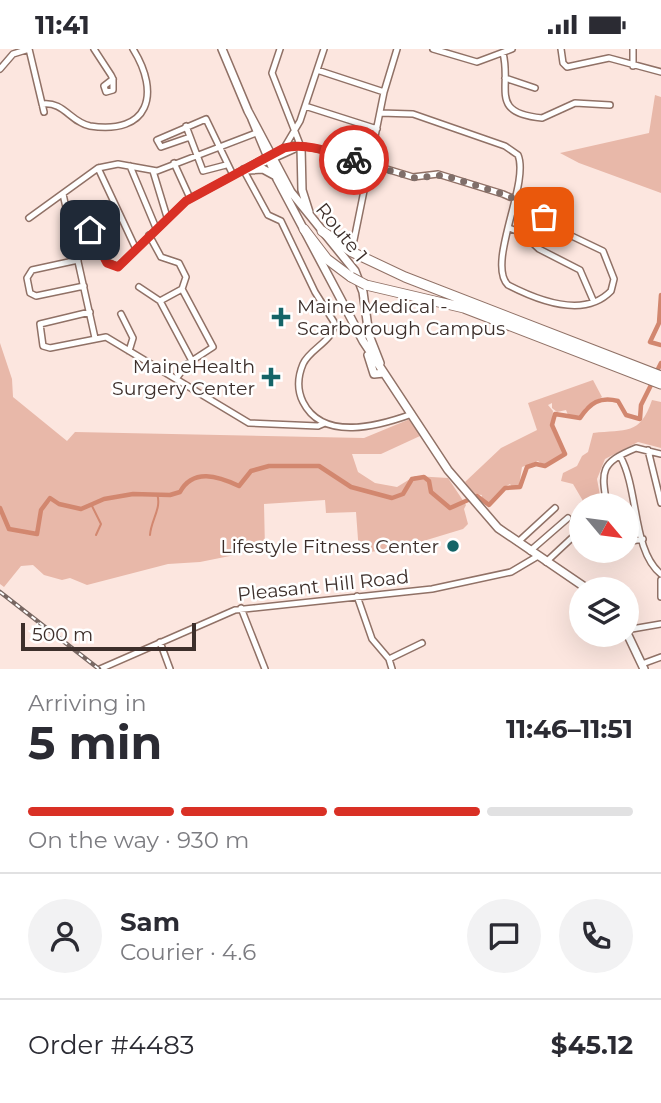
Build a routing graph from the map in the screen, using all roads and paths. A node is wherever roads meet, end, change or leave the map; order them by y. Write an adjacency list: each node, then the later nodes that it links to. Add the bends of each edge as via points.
1 (29, 49): 14 (street, via 15,53); 22 (street)
2 (94, 49): 18 (street)
3 (133, 49): 22 (street, via 149,93 144,111 133,121 90,126 58,104)
4 (222, 49): 26 (main road, Route 1)
5 (280, 49): 28 (street, via 272,73)
6 (324, 49): 15 (street)
7 (397, 49): 20 (street)
8 (433, 49): 12 (street, via 476,62)
9 (512, 49): 12 (street)
10 (561, 49): 13 (street, via 567,67 609,58)
11 (633, 49): 13 (street)
12 (503, 53): 17 (street)
13 (633, 66): 16 (street)
14 (0, 67)
15 (317, 70): 20 (street); 23 (street)
16 (661, 72)
17 (505, 78): 19 (street); 21 (street, via 505,104 536,117 547,117 573,103)
18 (113, 79)
19 (535, 88)
20 (384, 92): 25 (street)
21 (607, 103)
22 (42, 104): 24 (street)
23 (305, 106): 28 (street); 29 (street)
24 (44, 112)
25 (380, 113): 29 (street); 49 (street, via 413,114 514,151 520,163)
26 (252, 119): 30 (main road, Route 1); 37 (main road, Route 1)
27 (186, 126): 31 (street); 31 (street, via 158,138 161,147); 34 (street, via 206,119)
28 (296, 129): 32 (street); 33 (street)
29 (377, 129): 39 (street)
30 (256, 133): 34 (street); 37 (main road, Route 1)
31 (190, 137): 36 (street)
32 (291, 138): 33 (street); 35 (street)
33 (301, 143): 35 (street); 37 (street); 39 (street); 53 (main road, via 303,196)
34 (219, 147): 36 (street); 40 (street)
35 (284, 148): 37 (street)
36 (196, 154): 38 (street); 40 (street, via 205,172)
37 (270, 157): 43 (street); 46 (main road, Route 1); 53 (main road, Route 1)
38 (174, 163): 44 (street); 48 (street)
39 (369, 164): 49 (street, via 416,178 438,174); 58 (street)
40 (226, 165): 45 (street)
41 (130, 166): 42 (street); 44 (street); 52 (street)
42 (98, 168): 47 (street); 59 (street)
43 (245, 170): 45 (street); 46 (main road, via 265,169); 77 (street, via 269,216 281,221 333,319 332,333 307,356 299,379 304,404)
44 (153, 171): 50 (street)
45 (233, 175): 48 (street)
46 (279, 182): 55 (main road, Route 1); 64 (main road, via 302,235)
47 (63, 194): 51 (street); 57 (street)
48 (190, 198): 50 (street)
49 (514, 199): 54 (street); 65 (street, via 535,208 555,228 604,253 614,285 609,294)
50 (167, 217): 52 (street)
51 (29, 218)
52 (156, 228): 56 (street)
53 (319, 228): 72 (main road, Route 1, via 355,271 369,335); 73 (highway, via 356,255 405,277)
54 (509, 228): 65 (street, via 522,233 539,250 580,270); 65 (street, via 502,270 506,283 560,305)
55 (304, 229): 64 (main road, Route 1); 75 (highway, bridge, via 327,259 366,285 472,311)
56 (149, 235): 59 (street); 63 (street, via 161,257 181,266 186,277)
57 (73, 237): 59 (street, via 91,230 106,261 114,267); 60 (street)
58 (354, 240)
59 (136, 249)
60 (78, 260): 61 (street); 61 (street, via 29,271 30,292 36,296)
61 (84, 286): 67 (street)
62 (139, 287): 66 (street)
63 (182, 289): 66 (street); 71 (street, via 213,345)
64 (340, 299): 72 (main road, Route 1)
65 (593, 300)
66 (160, 301): 71 (street)
67 (90, 313): 69 (street); 69 (street, via 42,323 38,329 46,348)
68 (121, 314): 70 (street, via 133,338)
69 (95, 338): 70 (street, via 108,338)
70 (129, 351): 74 (street)
71 (192, 361): 74 (street)
72 (384, 373): 76 (main road, Route 1)
73 (661, 376)
74 (176, 379): 77 (street, via 253,425)
75 (661, 384)
76 (412, 414): 77 (street, via 372,427); 88 (main road, Route 1, via 471,500)
77 (325, 423)
78 (648, 450): 79 (street); 80 (street, via 636,448); 82 (street)
79 (661, 454)
80 (620, 456): 81 (street, via 603,472); 85 (street)
81 (605, 493)
82 (661, 503)
83 (555, 509): 88 (street)
84 (568, 518): 89 (street, Pleasant Hill Road)
85 (643, 539): 86 (street); 91 (street, via 649,563)
86 (639, 540)
87 (569, 541): 90 (street)
88 (518, 543): 89 (main road, Route 1)
89 (534, 553): 90 (main road, Route 1); 94 (street, Pleasant Hill Road, via 518,569 432,589)
90 (546, 562): 92 (main road, Route 1)
91 (661, 575)
92 (569, 577)
93 (661, 580): 95 (street)
94 (357, 596): 96 (street, Pleasant Hill Road); 103 (street, via 372,639)
95 (661, 597)
96 (241, 608): 99 (street, Pleasant Hill Road); 107 (street)
97 (661, 624): 98 (street)
98 (639, 628)
99 (160, 642): 105 (street, Pleasant Hill Road); 106 (street)
100 (422, 643): 103 (street)
101 (634, 647): 104 (main road)
102 (661, 657): 104 (street)
103 (389, 659): 108 (street)
104 (643, 666)
105 (101, 668)
106 (170, 669)
107 (265, 669)
108 (392, 669)

